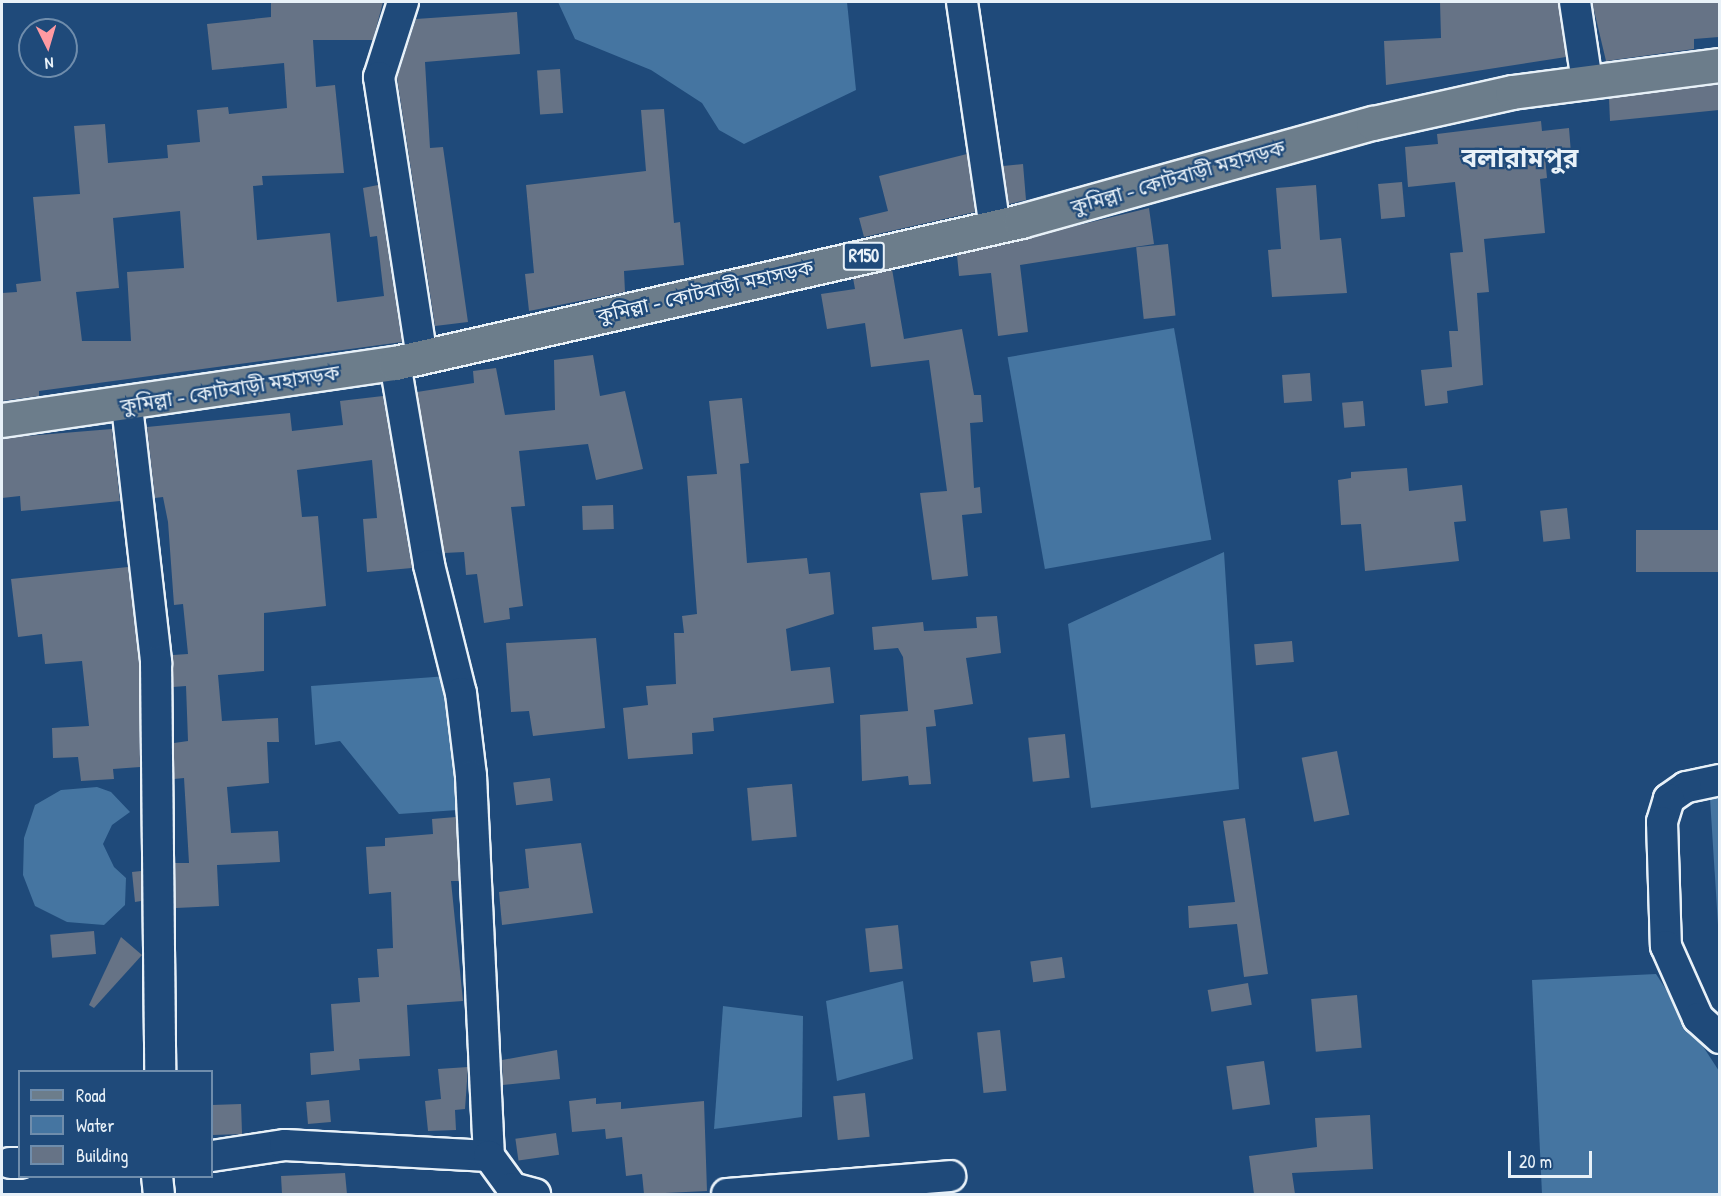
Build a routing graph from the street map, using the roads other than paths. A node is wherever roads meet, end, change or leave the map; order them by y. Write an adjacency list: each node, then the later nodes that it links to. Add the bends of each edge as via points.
1 (403, 2): 7 (street, via 379,77)
2 (962, 2): 6 (street)
3 (1575, 2): 5 (street)
4 (1719, 65): 5 (main road, কুমিল্লা - কোটবাড়ী মহাসড়ক / R150)
5 (1587, 81): 6 (main road, কুমিল্লা - কোটবাড়ী মহাসড়ক / R150, via 1373,123)
6 (995, 227): 7 (main road, কুমিল্লা - কোটবাড়ী মহাসড়ক / R150)
7 (409, 360): 8 (main road, কুমিল্লা - কোটবাড়ী মহাসড়ক / R150); 14 (street, via 429,565 461,693 471,776)
8 (127, 406): 9 (main road, কুমিল্লা - কোটবাড়ী মহাসড়ক / R150); 12 (street, via 156,662)
9 (2, 420)
10 (1719, 780): 11 (street, via 1686,787 1669,799 1662,822 1666,946 1698,1018)
11 (1719, 1038)
12 (160, 1070)
13 (213, 1155): 14 (street, via 285,1145)
14 (489, 1156): 18 (street, via 512,1188)
15 (950, 1176): 19 (street)
16 (157, 1178): 17 (street)
17 (159, 1194)
18 (535, 1194)
19 (727, 1194)

